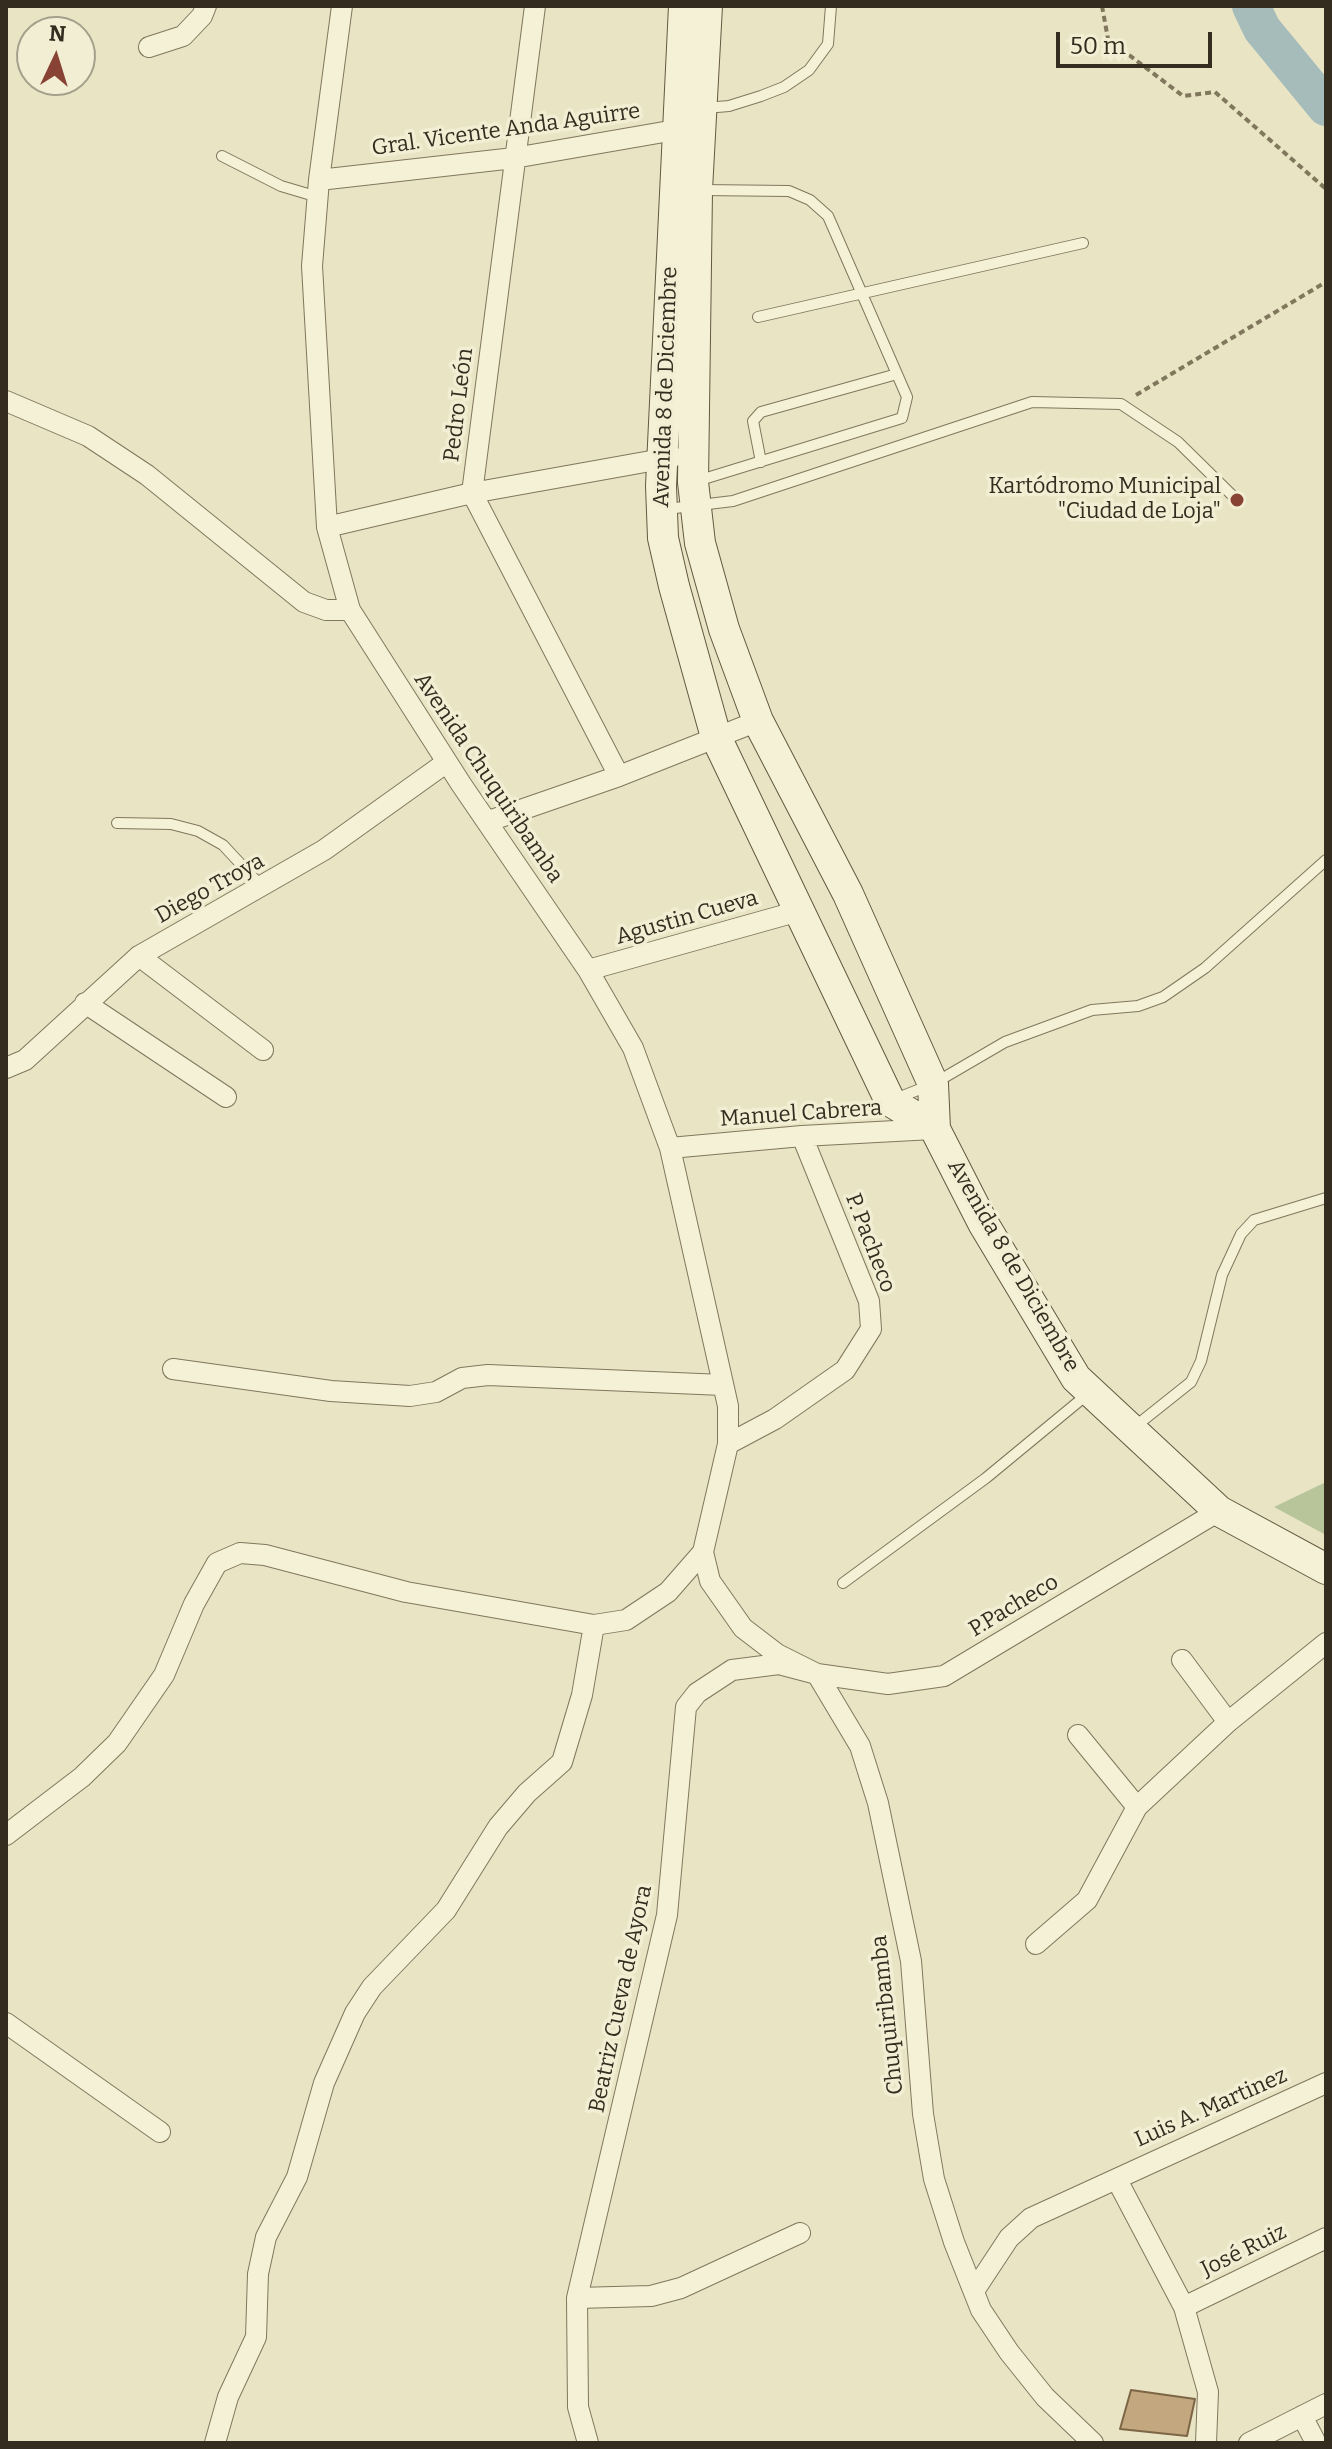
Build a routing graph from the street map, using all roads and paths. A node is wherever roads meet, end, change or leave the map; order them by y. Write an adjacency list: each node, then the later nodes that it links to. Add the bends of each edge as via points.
1 (206, 6): 8 (street, via 183,36)
2 (342, 6): 12 (street, Avenida Chuquiribamba)
3 (535, 6): 11 (street, Pedro León)
4 (684, 6): 9 (main road, Avenida 8 de Diciembre)
5 (707, 6): 9 (main road, Avenida 8 de Diciembre)
6 (831, 6): 9 (lane, via 828,44 809,70 784,87)
7 (1102, 6): 14 (path, via 1108,39 1183,96 1215,92)
8 (149, 47)
9 (693, 121): 11 (street, Gral. Vicente Anda Aguirre); 13 (main road, Avenida 8 de Diciembre)
10 (222, 156): 12 (lane, via 281,186)
11 (514, 158): 12 (street, Gral. Vicente Anda Aguirre); 24 (street, Pedro León)
12 (318, 188): 26 (street, Avenida Chuquiribamba, via 312,266)
13 (686, 189): 17 (lane, via 789,191 810,200 828,216); 23 (main road, Avenida 8 de Diciembre)
14 (1326, 189)
15 (1083, 243): 17 (lane)
16 (1326, 282): 21 (path)
17 (861, 292): 18 (lane); 19 (lane)
18 (758, 317)
19 (897, 374): 22 (lane, via 907,397 902,418); 22 (lane, via 761,412 753,421)
20 (6, 401): 27 (street, via 88,436 147,475 304,602 326,610)
21 (1121, 404): 23 (lane, via 1032,402 733,501); 25 (lane, via 1178,442)
22 (761, 462): 23 (lane)
23 (677, 483): 24 (street); 28 (main road, Avenida 8 de Diciembre); 29 (main road, Avenida 8 de Diciembre, via 674,586)
24 (472, 493): 26 (street); 31 (street, Pedro León)
25 (1237, 500)
26 (327, 527): 27 (street, Avenida Chuquiribamba)
27 (350, 610): 30 (street, Avenida Chuquiribamba)
28 (758, 721): 29 (street); 42 (main road, Avenida 8 de Diciembre, via 848,894)
29 (716, 737): 31 (street); 36 (main road, Avenida 8 de Diciembre)
30 (447, 762): 32 (street, Avenida Chuquiribamba); 35 (street, Diego Troya)
31 (619, 776): 32 (street)
32 (489, 821): 38 (street, Avenida Chuquiribamba)
33 (117, 823): 35 (lane, via 171,824 198,831 223,845)
34 (1326, 860): 42 (lane, via 1205,968 1163,997 1138,1006 1092,1010 1005,1042)
35 (262, 888): 37 (street, Diego Troya)
36 (799, 911): 38 (street, Agustin Cueva); 44 (main road, Avenida 8 de Diciembre)
37 (139, 956): 39 (street, Diego Troya); 40 (street)
38 (588, 970): 47 (street, Avenida Chuquiribamba, via 633,1048)
39 (85, 1003): 41 (street, Diego Troya, via 25,1060); 43 (street)
40 (263, 1050)
41 (6, 1068)
42 (933, 1084): 44 (lane); 45 (main road, Avenida 8 de Diciembre)
43 (226, 1097)
44 (890, 1101): 45 (main road, Avenida 8 de Diciembre)
45 (935, 1129): 46 (street, Manuel Cabrera); 51 (main road, Avenida 8 de Diciembre, via 1013,1274 1076,1378)
46 (802, 1136): 47 (street, Manuel Cabrera); 53 (street, P. Pacheco, via 869,1301 871,1329 845,1370)
47 (670, 1148): 50 (street, Avenida Chuquiribamba)
48 (1326, 1198): 52 (lane, via 1254,1220 1241,1234 1222,1275 1191,1382)
49 (173, 1369): 50 (street, via 410,1396 488,1375)
50 (723, 1385): 53 (street, Avenida Chuquiribamba)
51 (1090, 1391): 52 (main road, Avenida 8 de Diciembre); 57 (lane, via 986,1478)
52 (1131, 1430): 54 (main road, Avenida 8 de Diciembre)
53 (728, 1444): 55 (street, Avenida Chuquiribamba)
54 (1219, 1511): 56 (main road, Avenida 8 de Diciembre); 61 (street, P.Pacheco, via 944,1676 888,1684)
55 (703, 1552): 58 (street, via 668,1592 626,1620); 61 (street, via 710,1581 743,1628 777,1654)
56 (1326, 1569)
57 (843, 1583)
58 (594, 1625): 65 (street, via 406,1592 240,1553 217,1563 164,1675 117,1743); 78 (street, via 582,1695 562,1762 498,1827 446,1910 372,1987 355,2013 314,2113 297,2177 266,2237 258,2274 256,2337 228,2397)
59 (1326, 1643): 62 (street)
60 (1182, 1660): 62 (street)
61 (817, 1674): 73 (street, Chuquiribamba, via 860,1746 878,1803 911,1961 923,2114 934,2179); 74 (street, Beatriz Cueva de Ayora, via 779,1664 732,1670 697,1693 686,1707 667,1915)
62 (1228, 1722): 64 (street)
63 (1078, 1735): 64 (street)
64 (1137, 1807): 66 (street, via 1087,1900)
65 (6, 1835)
66 (1036, 1944)
67 (6, 2023): 69 (street)
68 (1326, 2083): 70 (street, Luis A. Martinez)
69 (160, 2132)
70 (1117, 2180): 73 (street, Luis A. Martinez, via 1031,2218 1009,2238); 75 (street)
71 (800, 2233): 74 (street, via 681,2288 651,2296)
72 (1326, 2238): 75 (street, José Ruiz)
73 (974, 2291): 80 (street, Chuquiribamba, via 1009,2352 1045,2397)
74 (577, 2298): 79 (street, Beatriz Cueva de Ayora, via 578,2407)
75 (1184, 2307): 81 (street, via 1208,2392)
76 (1326, 2404): 77 (street)
77 (1302, 2416): 82 (street); 83 (street)
78 (215, 2443)
79 (588, 2443)
80 (1093, 2443)
81 (1206, 2443)
82 (1249, 2443)
83 (1316, 2443)

